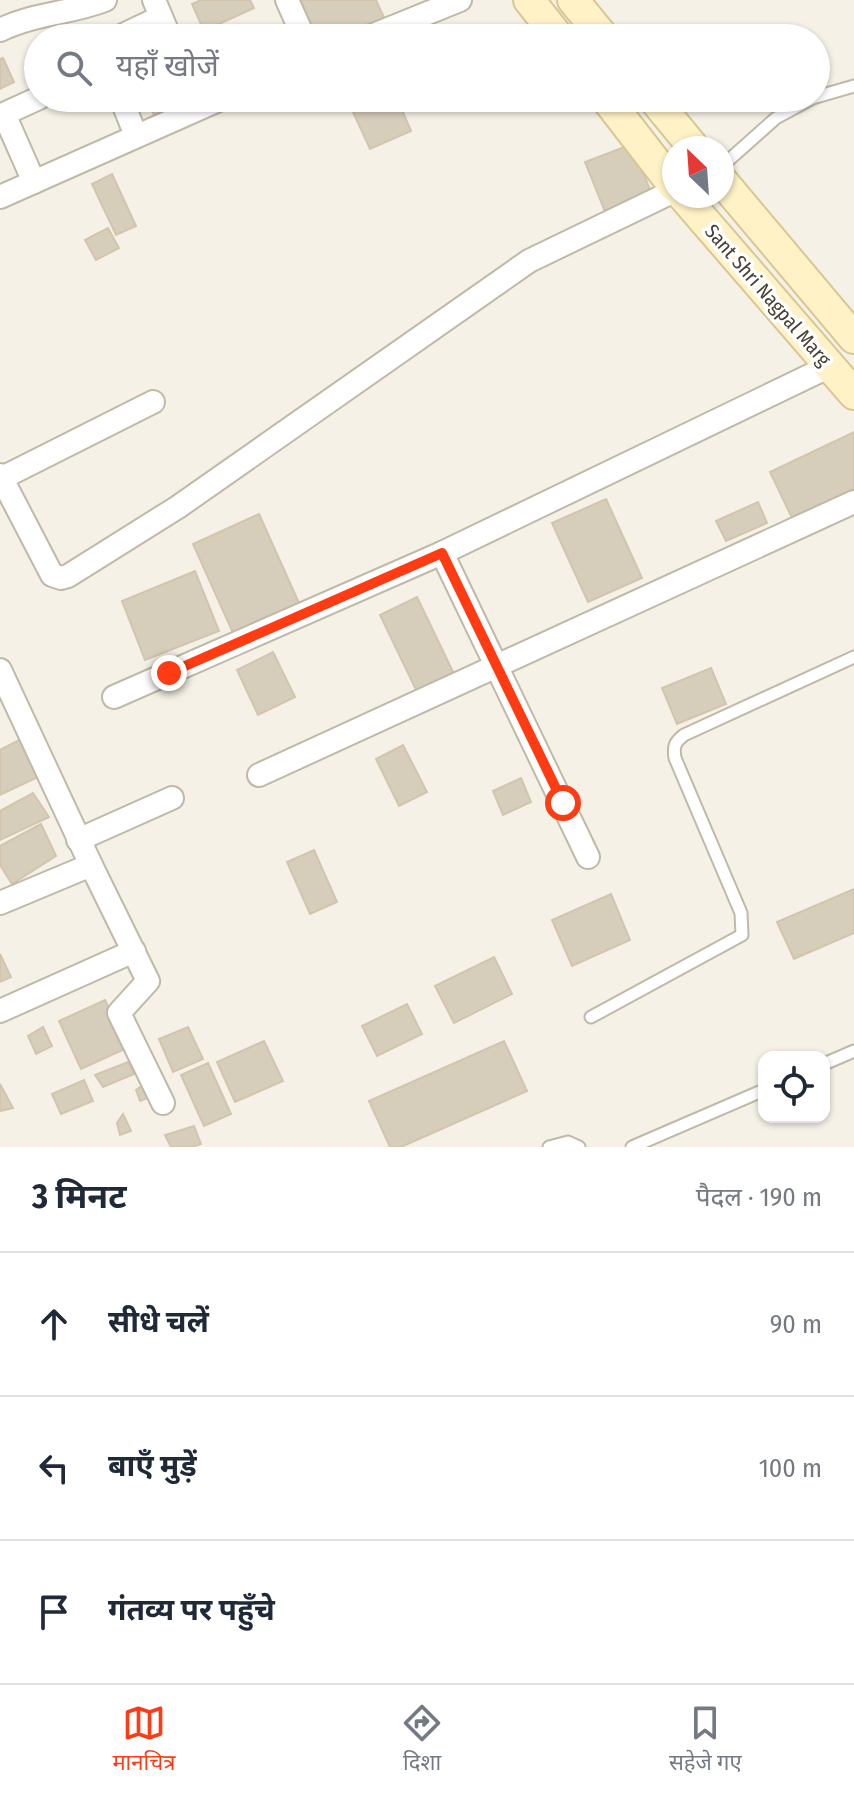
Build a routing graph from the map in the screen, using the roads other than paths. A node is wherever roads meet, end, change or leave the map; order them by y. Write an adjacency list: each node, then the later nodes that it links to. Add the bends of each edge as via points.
1 (105, 0): 10 (street, via 30,17)
2 (287, 0): 6 (street)
3 (460, 0): 7 (street)
4 (529, 0): 8 (main road)
5 (573, 0): 9 (main road)
6 (298, 24)
7 (401, 24)
8 (548, 24)
9 (593, 24)
10 (0, 30)
11 (854, 86): 12 (lane)
12 (830, 93)
13 (24, 105): 19 (street)
14 (127, 112): 20 (street)
15 (181, 112): 20 (street)
16 (617, 112): 23 (main road)
17 (664, 112): 21 (main road)
18 (787, 112): 22 (lane)
19 (2, 115): 24 (street)
20 (136, 136): 24 (street)
21 (684, 136)
22 (734, 155)
23 (662, 172)
24 (34, 182): 27 (street)
25 (662, 194): 33 (street, via 529,261 178,507 68,576 52,575)
26 (734, 195): 29 (main road, Sant Shri Nagpal Marg)
27 (0, 197)
28 (693, 208): 30 (main road, Sant Shri Nagpal Marg)
29 (854, 338)
30 (830, 366): 31 (main road, Sant Shri Nagpal Marg); 35 (street)
31 (854, 394)
32 (153, 402): 33 (street)
33 (1, 476)
34 (854, 502): 37 (street)
35 (442, 553): 37 (street); 39 (street)
36 (854, 657): 48 (lane, via 676,742 675,758 741,913 742,935)
37 (499, 666): 40 (street); 43 (street)
38 (0, 670): 42 (street)
39 (114, 697)
40 (259, 775)
41 (172, 798): 42 (street)
42 (78, 840): 44 (street)
43 (588, 857)
44 (91, 865): 45 (street); 46 (street)
45 (0, 903)
46 (134, 951): 47 (street); 52 (street, via 147,983 119,1013)
47 (0, 1011)
48 (591, 1017)
49 (854, 1051): 50 (lane)
50 (830, 1061)
51 (758, 1093): 55 (lane)
52 (163, 1103)
53 (549, 1147): 54 (lane, via 568,1142)
54 (579, 1147)
55 (632, 1147)

